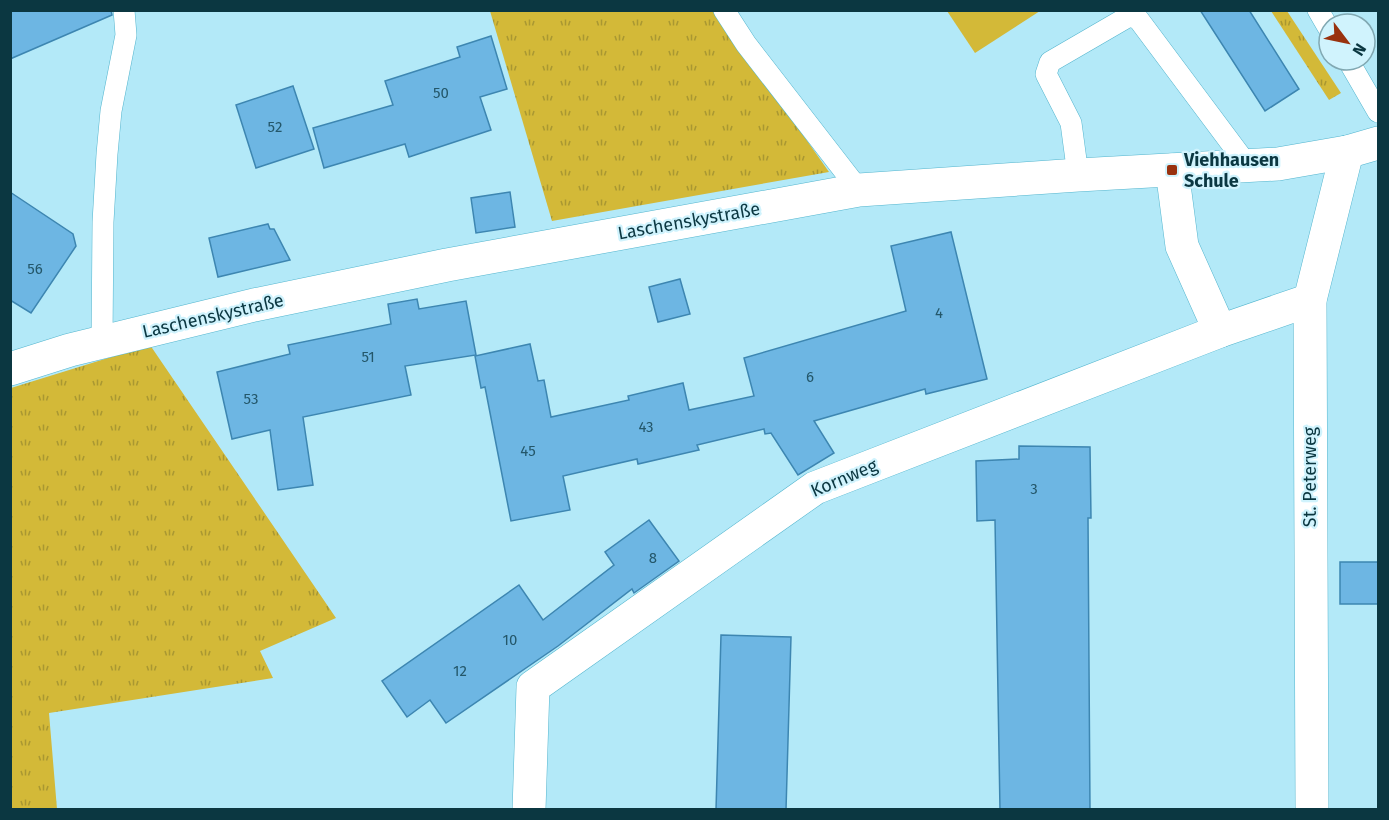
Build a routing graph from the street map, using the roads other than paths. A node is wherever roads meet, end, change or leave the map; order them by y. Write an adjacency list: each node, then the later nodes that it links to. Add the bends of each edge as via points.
1 (124, 10): 13 (lane, via 126,34 107,154)
2 (724, 10): 10 (lane)
3 (1355, 72): 4 (lane)
4 (1378, 112)
5 (1378, 143): 6 (street, Laschenskystraße)
6 (1347, 152): 7 (street, Laschenskystraße); 11 (street, St. Peterweg)
7 (1248, 166): 8 (street, Laschenskystraße); 9 (lane, via 1139,20 1131,15 1050,62 1046,74 1071,123)
8 (1172, 170): 9 (street, Laschenskystraße); 12 (street, via 1182,246)
9 (1078, 175): 10 (street, Laschenskystraße)
10 (859, 190): 13 (street, Laschenskystraße, via 435,267)
11 (1310, 300): 12 (street, Kornweg); 15 (street, St. Peterweg)
12 (1220, 331): 16 (street, Kornweg, via 815,488 533,687)
13 (102, 342): 14 (street, Laschenskystraße)
14 (10, 369)
15 (1312, 807)
16 (529, 810)

